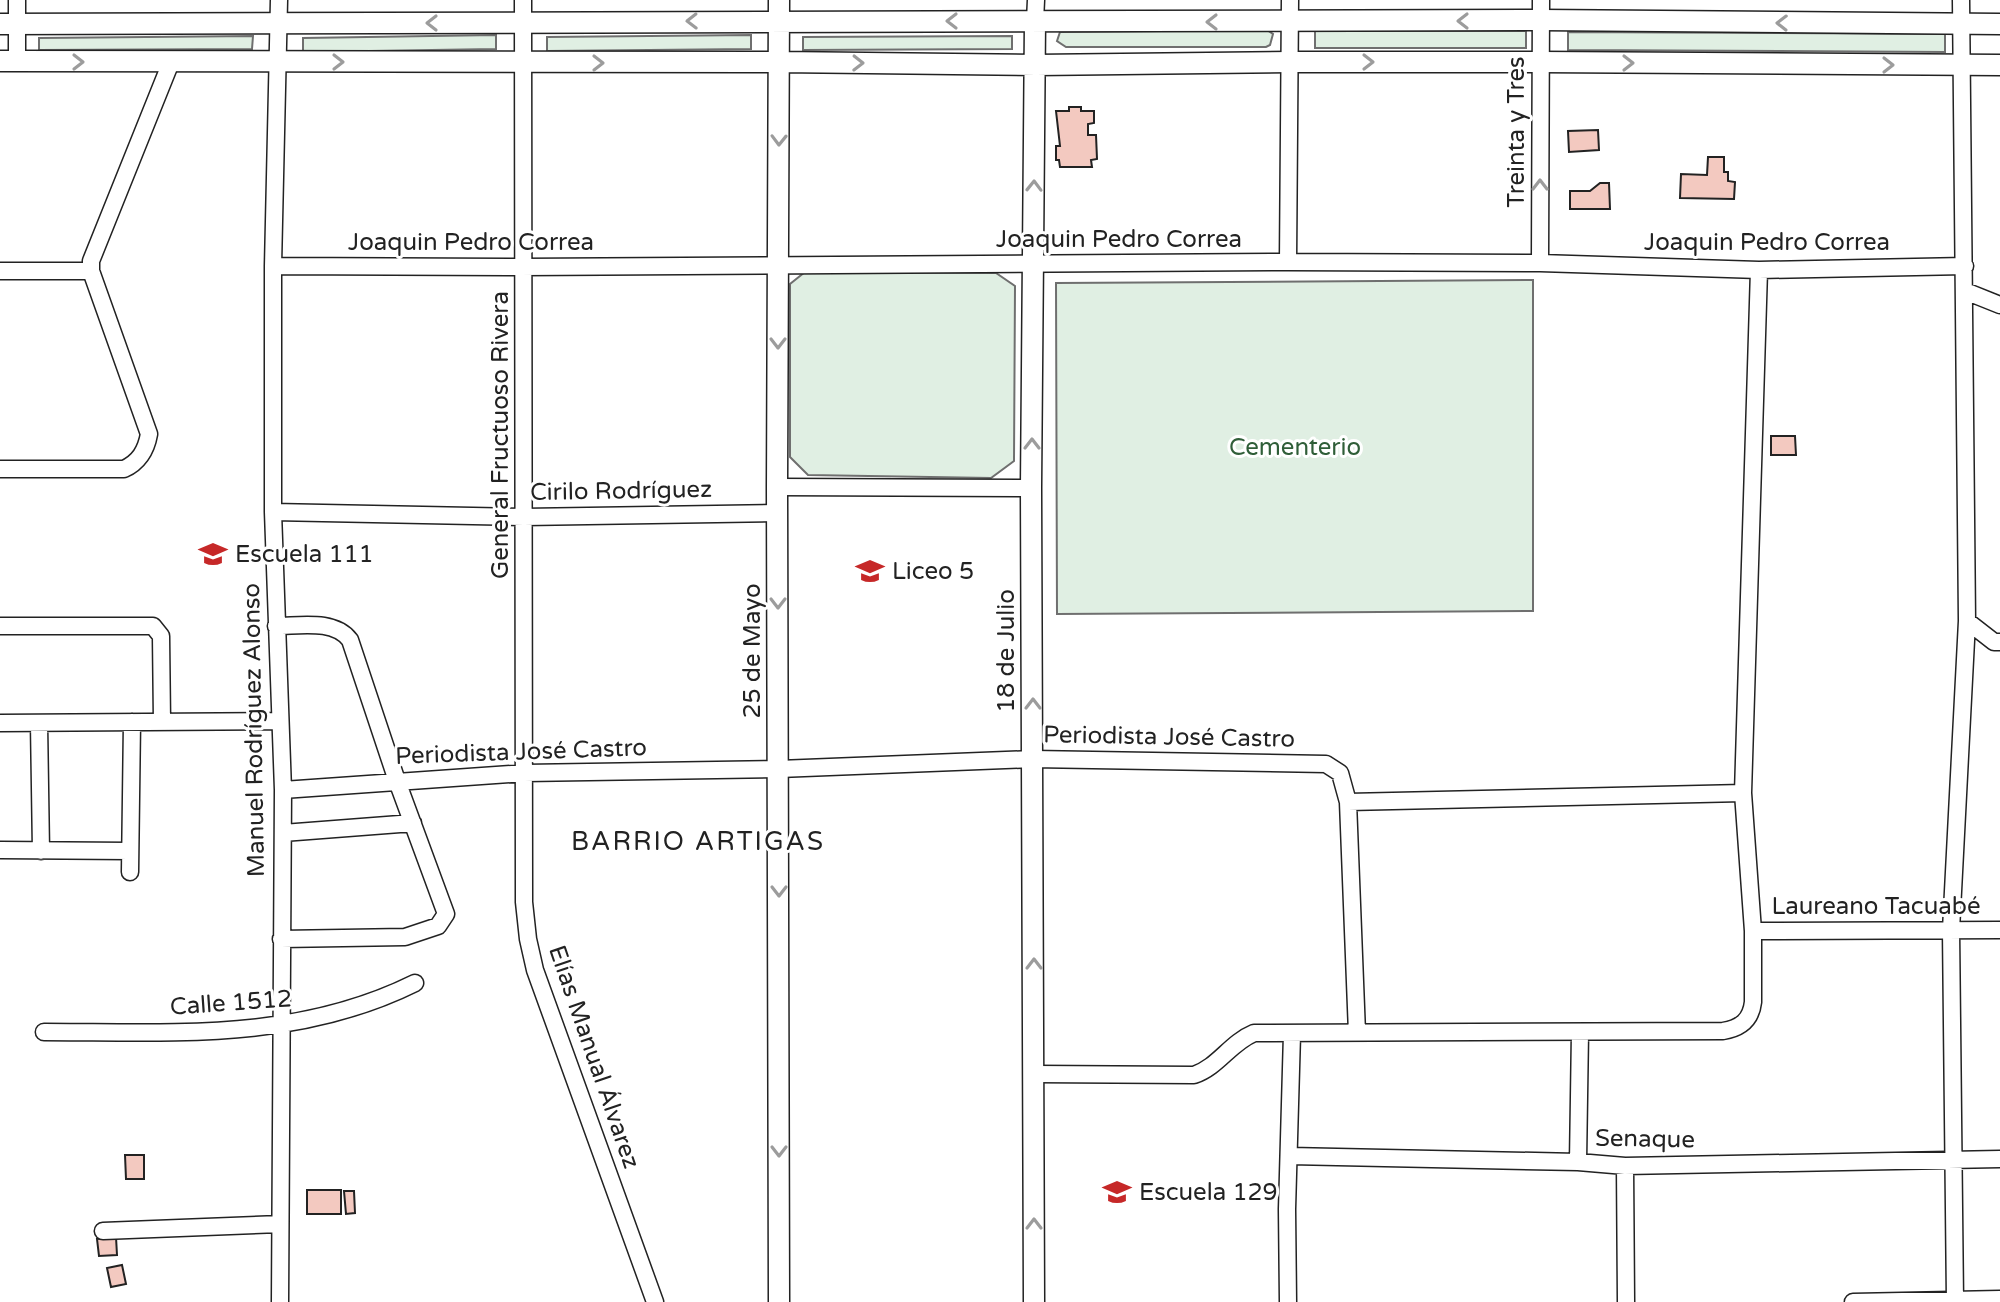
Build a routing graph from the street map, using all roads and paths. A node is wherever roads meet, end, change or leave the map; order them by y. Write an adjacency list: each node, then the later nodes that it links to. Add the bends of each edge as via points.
1 (17, 0): 12 (street)
2 (279, 0): 13 (street, Manuel Rodríguez Alonso)
3 (523, 0): 11 (street, General Fructuoso Rivera)
4 (1036, 0): 9 (street, 18 de Julio)
5 (1290, 0): 10 (street)
6 (1961, 0): 15 (street)
7 (779, 10): 9 (street, one-way to 7); 11 (street, one-way to 11); 19 (street, 25 de Mayo)
8 (1541, 10): 10 (street, one-way to 10); 15 (street, one-way to 8); 21 (street, Treinta y Tres)
9 (1035, 21): 10 (street, one-way to 9); 23 (street, 18 de Julio)
10 (1290, 22): 20 (street)
11 (523, 23): 13 (street, one-way to 13); 22 (street, General Fructuoso Rivera)
12 (8, 24): 13 (street); 16 (street)
13 (279, 24): 17 (street, Manuel Rodríguez Alonso)
14 (2000, 24): 15 (street)
15 (1962, 25): 25 (street)
16 (8, 61): 18 (street, one-way to 18)
17 (279, 61): 18 (street); 22 (street, one-way to 22); 30 (street, Manuel Rodríguez Alonso)
18 (171, 62): 35 (street)
19 (780, 62): 22 (street, one-way to 19); 23 (street, one-way to 23); 29 (street, 25 de Mayo, one-way to 29)
20 (1290, 62): 21 (street, one-way to 21); 23 (street); 26 (street)
21 (1540, 62): 25 (street, one-way to 25); 27 (street, Treinta y Tres, one-way to 21)
22 (523, 63): 32 (street, General Fructuoso Rivera)
23 (1036, 65): 28 (street, 18 de Julio, one-way to 23)
24 (2000, 65): 25 (street)
25 (1961, 66): 31 (street)
26 (1288, 262): 27 (street, Joaquin Pedro Correa); 28 (street, Joaquin Pedro Correa)
27 (1540, 263): 33 (street, Joaquin Pedro Correa)
28 (1033, 264): 29 (street, Joaquin Pedro Correa); 40 (street, 18 de Julio, one-way to 28)
29 (778, 265): 32 (street, Joaquin Pedro Correa); 39 (street, 25 de Mayo, one-way to 39)
30 (273, 266): 32 (street, Joaquin Pedro Correa); 41 (street, Manuel Rodríguez Alonso)
31 (1965, 266): 33 (street, Joaquin Pedro Correa); 36 (street)
32 (523, 267): 43 (street, General Fructuoso Rivera)
33 (1759, 270): 58 (street)
34 (0, 271): 35 (street)
35 (91, 271): 38 (street, via 149,434 147,447 134,464 112,470)
36 (1965, 291): 37 (street); 44 (street)
37 (2000, 305)
38 (0, 469)
39 (777, 487): 40 (street); 42 (street, 25 de Mayo)
40 (1031, 488): 53 (street, 18 de Julio, one-way to 40)
41 (273, 512): 43 (street, Cirilo Rodríguez); 46 (street, Manuel Rodríguez Alonso)
42 (778, 513): 43 (street, Cirilo Rodríguez); 54 (street, 25 de Mayo, one-way to 54)
43 (524, 517): 55 (street, General Fructuoso Rivera)
44 (1967, 621): 47 (street); 66 (street)
45 (0, 626): 50 (street, via 153,626 161,636)
46 (276, 626): 48 (street, Manuel Rodríguez Alonso); 56 (street, via 331,627 345,633)
47 (2000, 642)
48 (279, 721): 50 (street); 57 (street, Manuel Rodríguez Alonso)
49 (132, 722): 50 (street); 52 (street); 64 (street)
50 (162, 722)
51 (0, 723): 52 (street)
52 (39, 723): 63 (street)
53 (1033, 759): 54 (street, Periodista José Castro); 59 (street, Periodista José Castro, via 1326,764 1340,773); 76 (street, 18 de Julio, one-way to 53)
54 (779, 769): 55 (street, Periodista José Castro); 88 (street, 25 de Mayo, one-way to 88)
55 (525, 773): 56 (street, Periodista José Castro); 87 (street, Elías Manual Álvarez, via 524,902 535,970)
56 (397, 781): 57 (street, Periodista José Castro); 60 (street)
57 (283, 790): 61 (street, Manuel Rodríguez Alonso)
58 (1743, 793): 59 (street); 68 (street)
59 (1348, 802): 74 (street)
60 (413, 823): 61 (street); 69 (street, via 446,914 438,926 405,937)
61 (283, 833): 69 (street, Manuel Rodríguez Alonso)
62 (0, 850): 63 (street)
63 (41, 851): 64 (street)
64 (130, 851): 65 (street)
65 (130, 872)
66 (1951, 930): 67 (street, Laureano Tacuabé); 68 (street, Laureano Tacuabé); 78 (street)
67 (2000, 930)
68 (1753, 931): 73 (street, via 1752,1011 1736,1028)
69 (281, 939): 71 (street, Manuel Rodríguez Alonso)
70 (415, 983): 71 (street, Calle 1512, via 373,1002)
71 (280, 1026): 72 (street, Calle 1512, via 231,1032); 82 (street, Manuel Rodríguez Alonso)
72 (44, 1032)
73 (1580, 1032): 74 (street); 80 (street)
74 (1357, 1033): 75 (street)
75 (1292, 1034): 76 (street, via 1254,1033 1238,1040 1207,1071 1194,1075); 77 (street)
76 (1035, 1074): 89 (street, 18 de Julio, one-way to 76)
77 (1290, 1156): 80 (street, Senaque); 90 (street)
78 (1952, 1159): 79 (street, Senaque); 81 (street, Senaque); 85 (street)
79 (2000, 1159)
80 (1578, 1162): 81 (street, Senaque)
81 (1625, 1166): 91 (street)
82 (280, 1224): 83 (street); 86 (street, Manuel Rodríguez Alonso)
83 (103, 1231)
84 (2000, 1299): 85 (street)
85 (1955, 1300): 92 (street)
86 (280, 1302)
87 (655, 1302)
88 (779, 1302)
89 (1034, 1302)
90 (1288, 1302)
91 (1626, 1302)
92 (1853, 1302)

